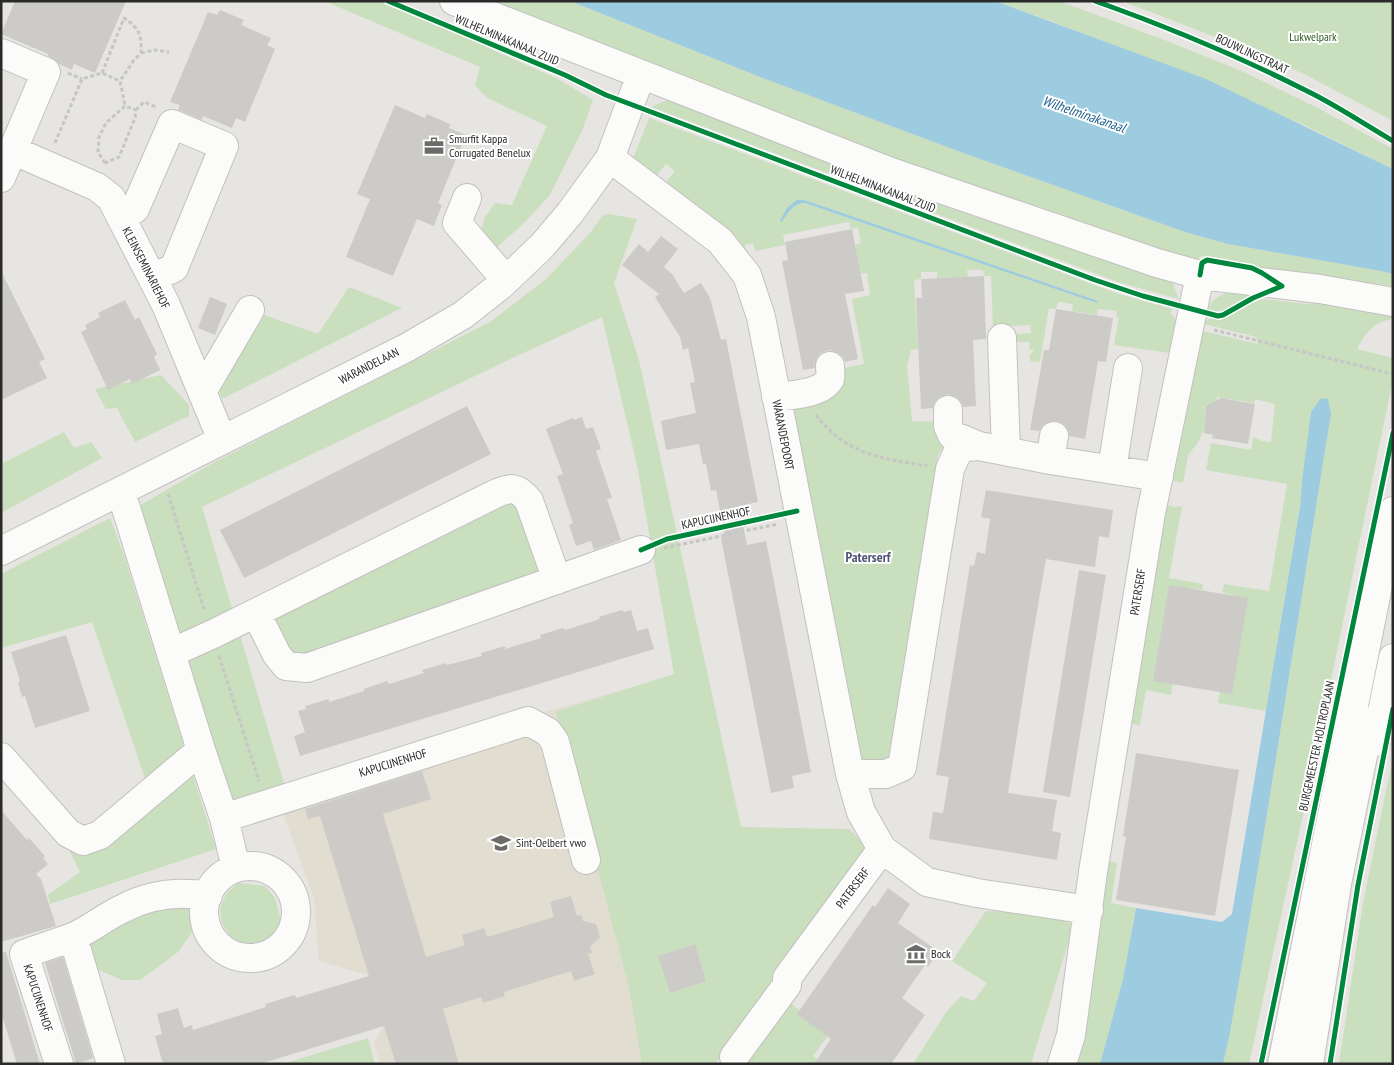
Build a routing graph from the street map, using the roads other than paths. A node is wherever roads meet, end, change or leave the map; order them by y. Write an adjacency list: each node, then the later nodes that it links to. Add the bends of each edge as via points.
1 (454, 1): 3 (street, WILHELMINAKANAAL ZUID)
2 (1, 53): 4 (street, via 46,72)
3 (641, 75): 5 (street, WARANDELAAN); 9 (street, WILHELMINAKANAAL ZUID, via 891,172)
4 (12, 150): 6 (street); 8 (street, KLEINSEMINARIEHOF, via 46,165 101,175)
5 (610, 158): 11 (street, WARANDELAAN, via 542,246); 18 (street, WARANDEPOORT, via 720,241 747,275)
6 (1, 178)
7 (467, 198): 11 (street, via 457,223)
8 (120, 216): 10 (street, KLEINSEMINARIEHOF); 10 (street, via 135,209 172,124 224,146 174,268)
9 (1200, 275): 12 (street, WILHELMINAKANAAL ZUID, via 1320,289); 24 (street, PATERSERF)
10 (152, 278): 17 (street, KLEINSEMINARIEHOF)
11 (506, 280): 20 (street, WARANDELAAN, via 463,315 406,348)
12 (1393, 302)
13 (250, 310): 17 (street)
14 (1002, 338): 22 (street)
15 (830, 366): 18 (street, via 830,378 824,386 811,392)
16 (1128, 368): 23 (street)
17 (202, 392): 20 (street, KLEINSEMINARIEHOF)
18 (788, 395): 36 (street, WARANDEPOORT, via 799,520)
19 (948, 410): 21 (street, via 948,426 952,435)
20 (222, 440): 25 (street, WARANDELAAN)
21 (979, 446): 22 (street); 36 (street, via 958,451 950,469 902,767 886,774)
22 (1006, 451): 23 (street, via 1052,448)
23 (1112, 469): 24 (street)
24 (1159, 476): 42 (street, PATERSERF)
25 (121, 492): 28 (street, WARANDELAAN); 32 (street)
26 (1393, 511): 48 (street)
27 (641, 550): 29 (street)
28 (1, 551)
29 (557, 580): 31 (street, via 307,668 286,666 276,656); 31 (street, via 529,501 521,491 511,488)
30 (1393, 605): 49 (street, via 1337,884)
31 (256, 613): 32 (street)
32 (171, 653): 34 (street)
33 (1393, 658): 50 (street, via 1344,890)
34 (201, 750): 35 (street, via 100,835 83,841 68,833); 37 (street)
35 (1, 757)
36 (850, 774): 38 (street, WARANDEPOORT, via 861,812)
37 (224, 818): 39 (street, KAPUCIJNENHOF, via 528,721 548,732 555,742); 40 (street)
38 (882, 849): 42 (street, via 927,882 977,894); 44 (street, PATERSERF, via 787,978 787,985)
39 (586, 860)
40 (236, 868): 41 (street, via 223,875); 41 (street, via 252,866 267,869 290,889 296,903 296,919 282,946 254,958 239,957 225,951 207,928 204,913)
41 (208, 896): 43 (street, KAPUCIJNENHOF, via 175,893 149,898 124,908)
42 (1089, 910): 47 (street, PATERSERF, via 1071,1035)
43 (73, 937): 45 (street, KAPUCIJNENHOF, via 24,954); 46 (street)
44 (734, 1058)
45 (58, 1064)
46 (111, 1064)
47 (1062, 1064)
48 (1282, 1064)
49 (1309, 1064)
50 (1318, 1064)

